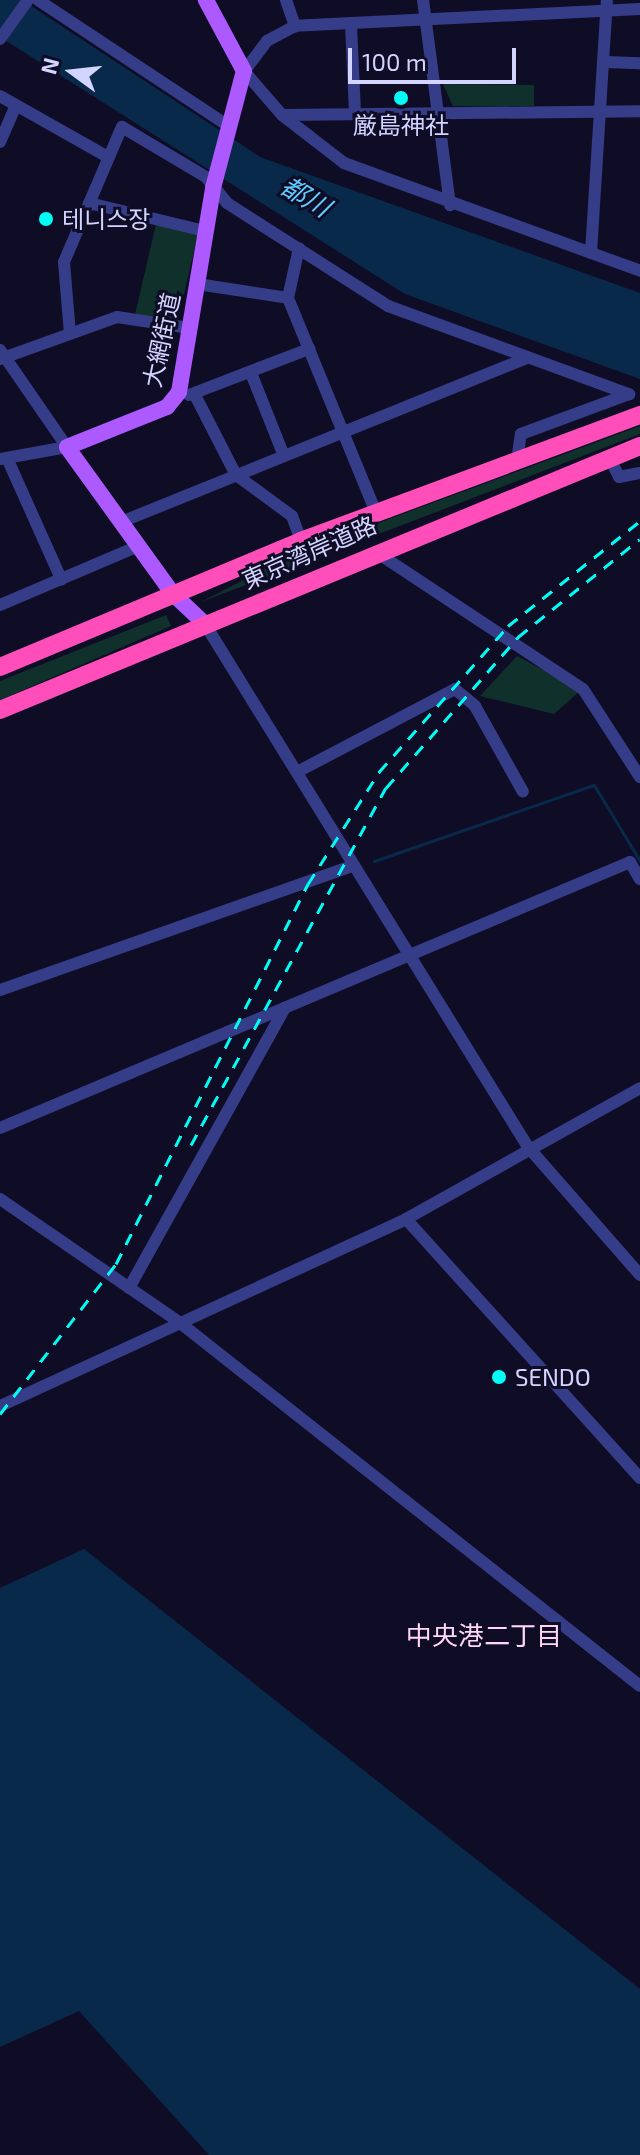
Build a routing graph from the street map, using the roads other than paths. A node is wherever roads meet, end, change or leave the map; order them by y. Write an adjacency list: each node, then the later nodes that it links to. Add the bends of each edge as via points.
1 (28, 0): 13 (street)
2 (38, 0): 24 (street)
3 (206, 0): 16 (main road)
4 (286, 0): 12 (street)
5 (423, 0): 10 (street)
6 (529, 0): 9 (street)
7 (608, 5): 8 (street); 9 (street); 14 (street)
8 (640, 9)
9 (530, 15): 10 (street)
10 (426, 21): 11 (street); 21 (street)
11 (351, 25): 12 (street); 22 (street)
12 (295, 26): 16 (street, via 257,50)
13 (0, 39)
14 (605, 62): 15 (street); 19 (street)
15 (640, 63)
16 (244, 71): 23 (street); 24 (main road, 大網街道)
17 (0, 96): 18 (street)
18 (16, 105): 25 (street); 26 (street)
19 (602, 109): 20 (street); 21 (street); 32 (street)
20 (640, 111)
21 (439, 112): 22 (street); 29 (street)
22 (355, 113): 23 (street)
23 (282, 115): 29 (street, via 344,163)
24 (227, 125): 27 (main road, 大網街道)
25 (0, 142)
26 (108, 157): 27 (street, via 122,127); 28 (street)
27 (213, 188): 30 (main road, 大網街道); 31 (street)
28 (89, 203): 30 (street); 37 (street, via 64,262)
29 (450, 205): 32 (street)
30 (205, 231): 34 (main road, 大網街道)
31 (299, 248): 35 (street); 40 (street, via 406,315)
32 (591, 253): 33 (street)
33 (637, 268)
34 (197, 284): 35 (street); 36 (main road, 大網街道)
35 (288, 298): 38 (street)
36 (190, 328): 37 (street, via 117,317); 42 (main road, 大網街道)
37 (70, 334): 39 (street)
38 (309, 349): 41 (street); 45 (street)
39 (2, 356): 47 (street)
40 (525, 359): 45 (street); 51 (street, via 629,394 521,434)
41 (251, 373): 43 (street); 48 (street)
42 (179, 392): 43 (street); 47 (main road, 大網街道, via 167,407)
43 (196, 397): 53 (street)
44 (640, 415): 51 (highway, 東京湾岸道路)
45 (342, 433): 48 (street); 54 (street)
46 (640, 446): 49 (highway, 東京湾岸道路)
47 (67, 447): 50 (street); 55 (main road)
48 (284, 456): 53 (street)
49 (609, 457): 52 (street, via 619,477); 58 (highway, 東京湾岸道路)
50 (4, 458): 59 (street)
51 (517, 461): 54 (highway, 東京湾岸道路)
52 (640, 473)
53 (236, 475): 55 (street); 56 (street, via 292,516)
54 (376, 513): 56 (highway, 東京湾岸道路)
55 (121, 522): 57 (main road)
56 (301, 541): 60 (highway, 東京湾岸道路)
57 (138, 546): 59 (street); 60 (main road)
58 (374, 550): 62 (highway, 東京湾岸道路); 66 (street, via 471,621 583,689)
59 (61, 579): 61 (street)
60 (173, 594): 62 (main road); 63 (highway, 東京湾岸道路)
61 (0, 605)
62 (205, 624): 64 (highway, 東京湾岸道路); 65 (street)
63 (0, 667)
64 (0, 710)
65 (297, 772): 67 (street, via 455,689 475,706); 68 (street)
66 (640, 777)
67 (523, 792)
68 (353, 866): 70 (street); 71 (street)
69 (640, 879): 70 (street, via 630,862)
70 (408, 956): 72 (street); 75 (street)
71 (0, 990)
72 (286, 1008): 74 (street); 79 (street)
73 (640, 1088): 75 (street)
74 (0, 1128)
75 (528, 1147): 77 (street); 78 (street)
76 (0, 1199): 79 (street)
77 (406, 1219): 80 (street); 82 (street)
78 (640, 1275)
79 (129, 1288): 80 (street)
80 (179, 1322): 81 (street); 83 (street)
81 (0, 1406)
82 (640, 1478)
83 (639, 1683)

